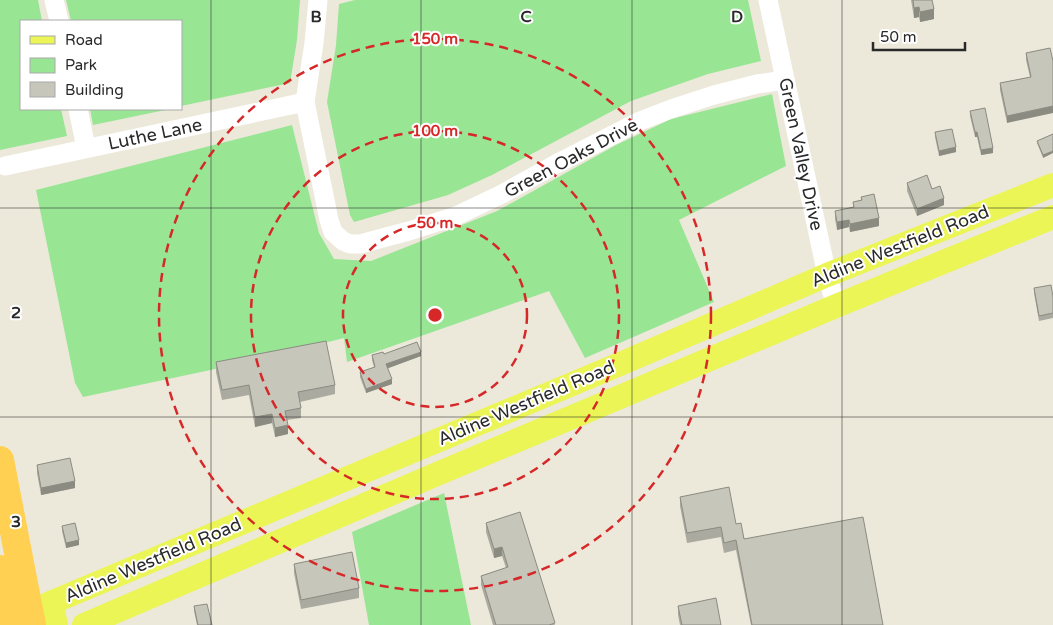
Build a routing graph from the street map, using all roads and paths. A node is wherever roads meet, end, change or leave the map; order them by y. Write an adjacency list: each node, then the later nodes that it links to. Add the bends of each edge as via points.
1 (54, 0): 4 (street)
2 (318, 0): 6 (street)
3 (768, 0): 5 (street, Green Valley Drive)
4 (59, 20)
5 (785, 80): 6 (street, Green Oaks Drive, via 757,84 663,112 456,216 360,244 343,241 333,232); 12 (street, Green Valley Drive)
6 (305, 102): 8 (street, Luthe Lane)
7 (78, 110): 8 (street)
8 (86, 148): 9 (street, Luthe Lane)
9 (5, 166)
10 (1053, 185): 12 (main road, Aldine Westfield Road)
11 (1053, 217): 13 (main road, Aldine Westfield Road)
12 (827, 275): 13 (street, Green Valley Drive); 14 (main road, Aldine Westfield Road)
13 (836, 306): 15 (main road, Aldine Westfield Road)
14 (620, 364): 15 (main road); 18 (main road, Aldine Westfield Road, via 417,448)
15 (631, 392): 22 (main road, Aldine Westfield Road)
16 (0, 460): 17 (highway)
17 (9, 562): 20 (highway); 21 (highway)
18 (53, 614): 19 (main road, Aldine Westfield Road)
19 (0, 624)
20 (11, 625)
21 (32, 625)
22 (84, 625)

